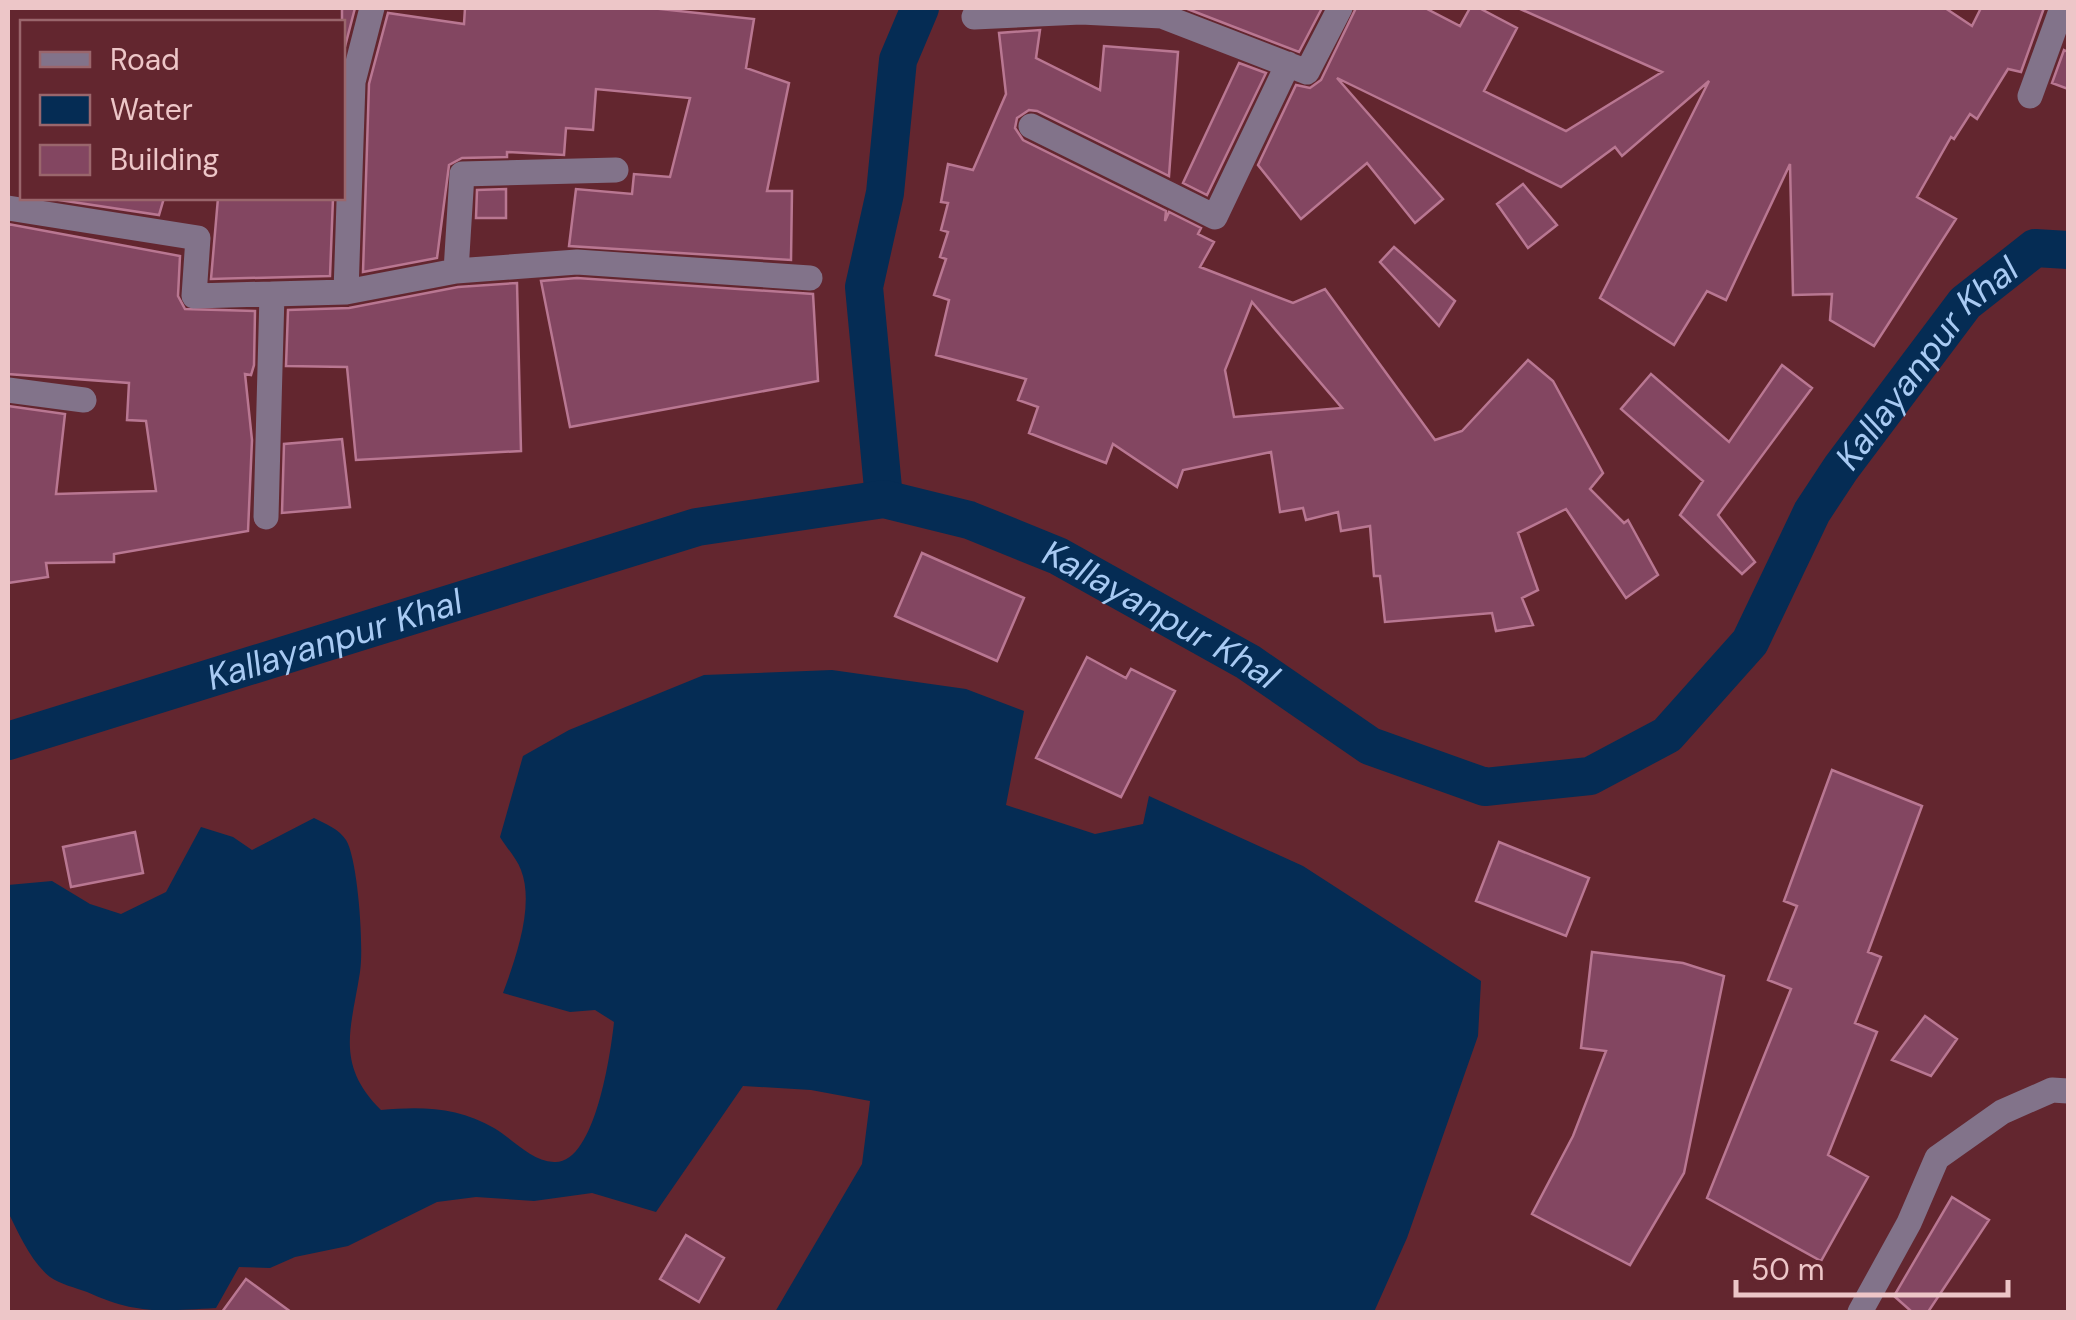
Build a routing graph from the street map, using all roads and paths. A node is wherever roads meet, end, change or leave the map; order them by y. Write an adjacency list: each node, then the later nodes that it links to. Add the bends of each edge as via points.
1 (372, 8): 12 (street, via 353,82)
2 (1340, 8): 5 (street, via 1307,72)
3 (2062, 8): 6 (street)
4 (974, 17): 5 (street, via 1162,16)
5 (1288, 64): 7 (street, via 1216,217)
6 (2030, 96)
7 (1031, 126)
8 (616, 170): 10 (street, via 462,174)
9 (8, 208): 13 (street, via 198,238 194,296)
10 (456, 272): 11 (street, via 577,262); 12 (street)
11 (810, 278)
12 (346, 292): 13 (street)
13 (272, 294): 16 (street)
14 (8, 390): 15 (street)
15 (84, 400)
16 (266, 517)
17 (2068, 1090): 18 (street, via 2052,1090 2002,1112 1937,1158)
18 (1860, 1312)

